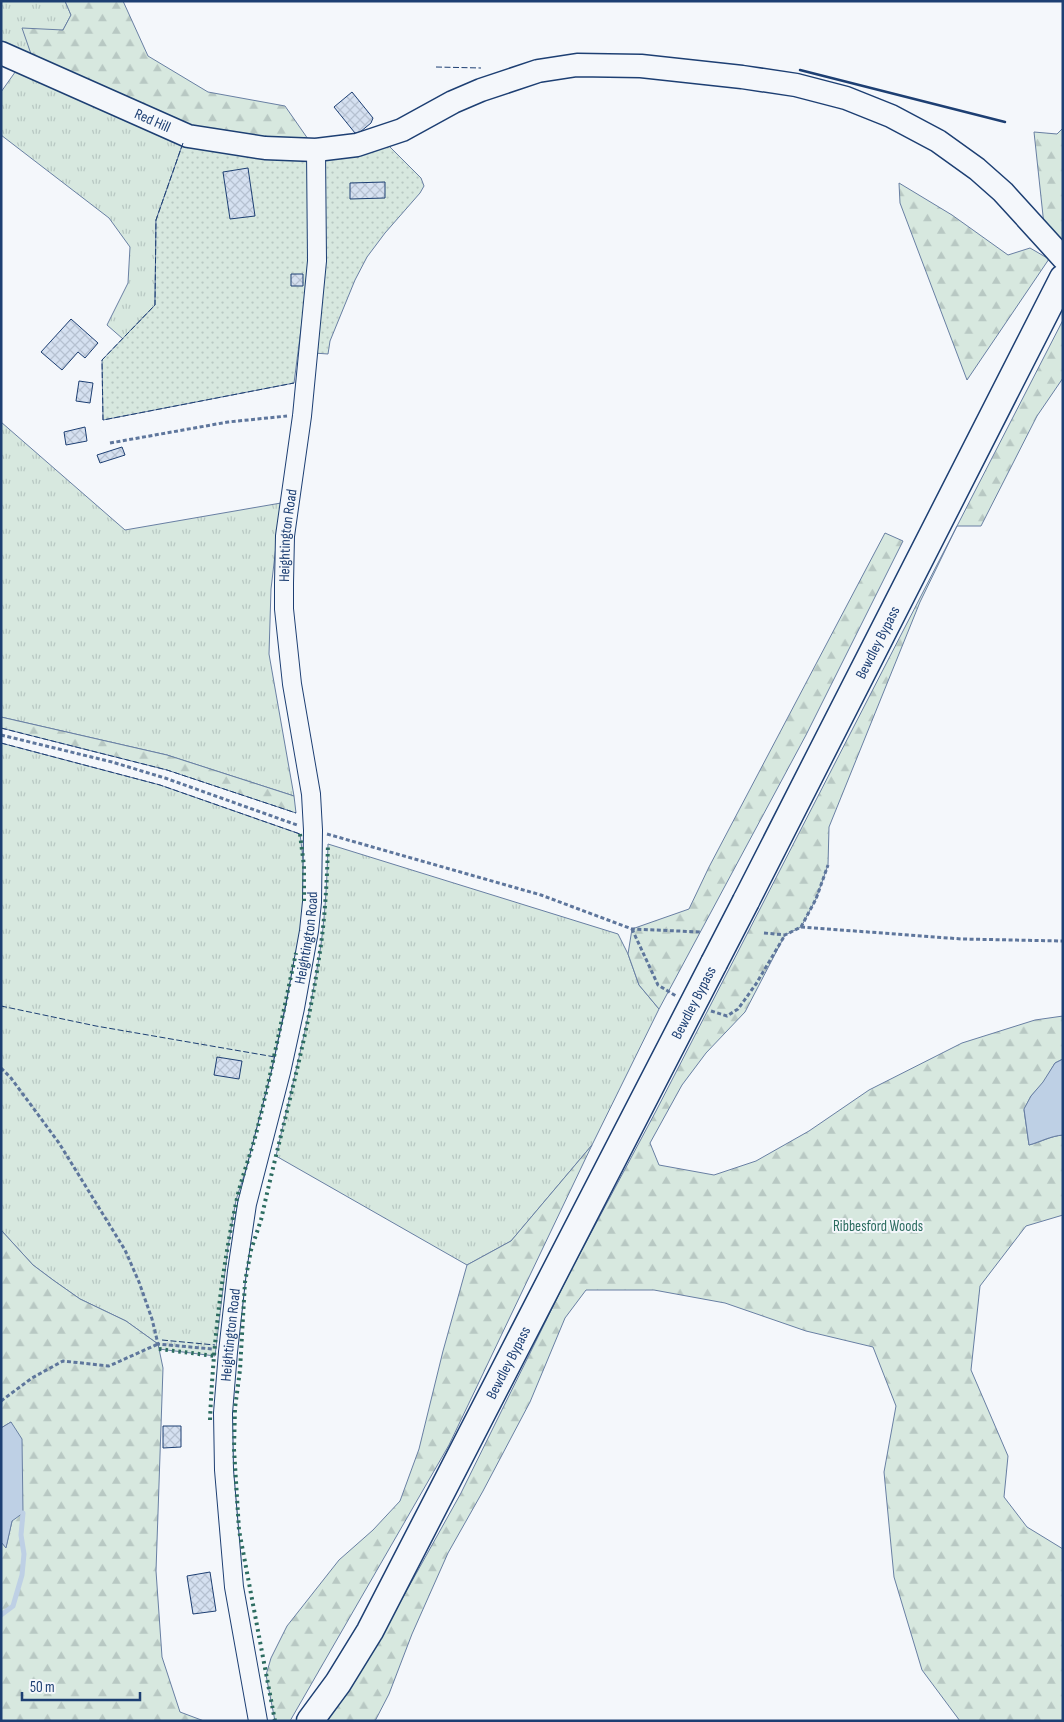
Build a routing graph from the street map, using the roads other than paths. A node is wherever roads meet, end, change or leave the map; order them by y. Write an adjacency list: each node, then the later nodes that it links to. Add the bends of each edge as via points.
1 (1, 53): 2 (main road, Red Hill, via 188,136 264,148)
2 (316, 150): 3 (main road, Red Hill, via 357,145 402,130 481,90 538,71 577,65 641,66 787,83 846,98 891,116 938,141 1003,192); 5 (street, Heightington Road, via 317,261 302,416 285,536 284,583 292,684 311,794 313,879 309,931 295,1008 248,1204 237,1270 223,1413 224,1470 234,1586)
3 (1063, 258)
4 (1063, 278): 6 (highway, Bewdley Bypass, bridge, via 370,1631)
5 (258, 1721)
6 (310, 1721)

